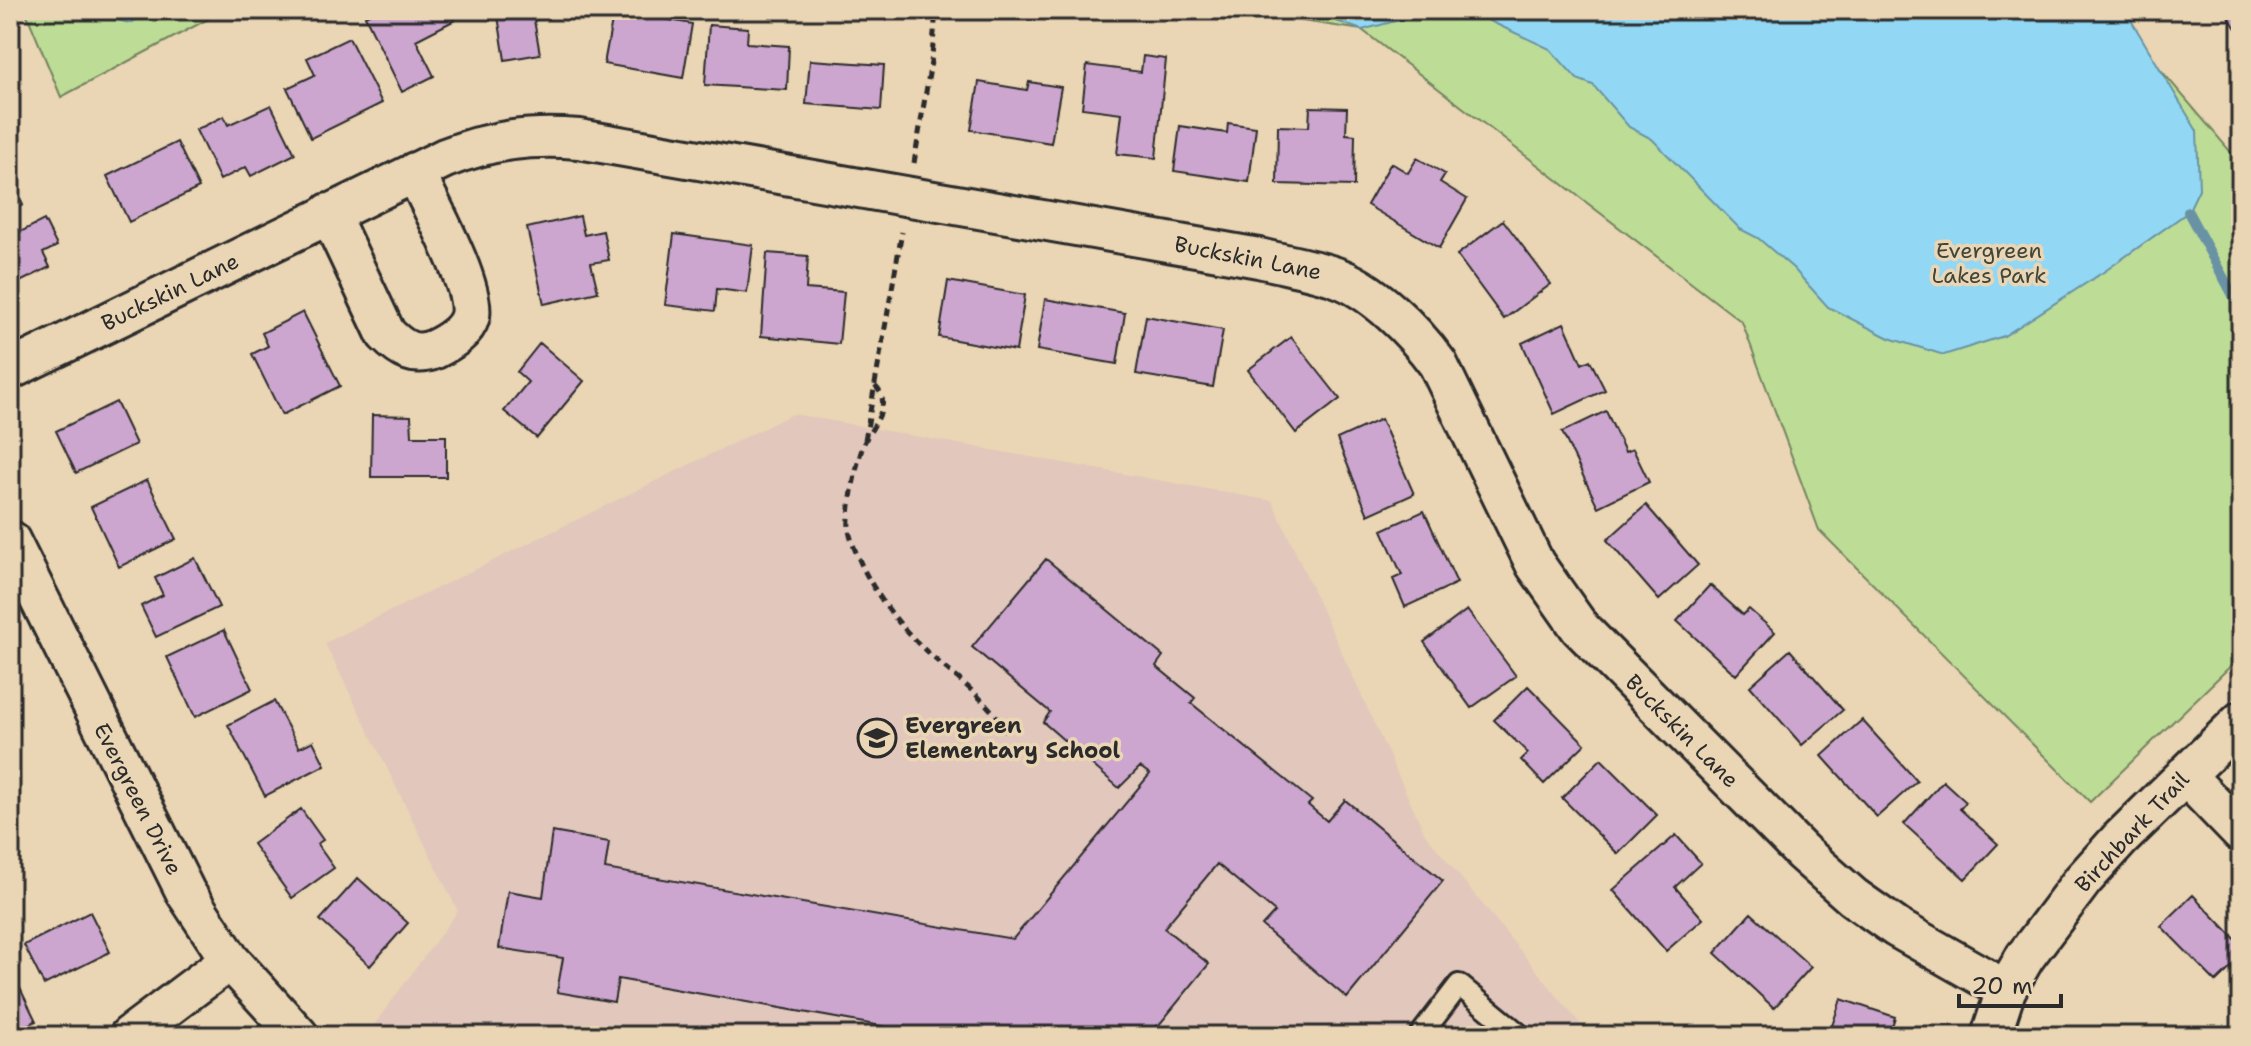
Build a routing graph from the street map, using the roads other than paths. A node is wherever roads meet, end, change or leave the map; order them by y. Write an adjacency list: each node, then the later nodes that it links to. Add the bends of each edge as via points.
1 (415, 172): 2 (street, Buckskin Lane); 2 (street, via 470,292 470,317 444,344 413,353 386,334); 10 (street, Buckskin Lane, via 480,144 542,136 579,139 1336,276 1387,309 1438,364 1535,564 1580,628 1853,897)
2 (329, 213): 3 (street, Buckskin Lane)
3 (10, 370)
4 (10, 540): 5 (street, Evergreen Drive)
5 (22, 595): 9 (street, Evergreen Drive, via 162,851)
6 (2241, 721): 7 (street, Birchbark Trail)
7 (2185, 775): 8 (street); 10 (street, Birchbark Trail, via 2083,880)
8 (2241, 833)
9 (230, 960): 11 (street); 12 (street, Evergreen Drive)
10 (2006, 990): 15 (street, Birchbark Trail)
11 (129, 1036)
12 (299, 1036)
13 (1420, 1036): 14 (lane, via 1459,985)
14 (1521, 1036)
15 (1991, 1036)

